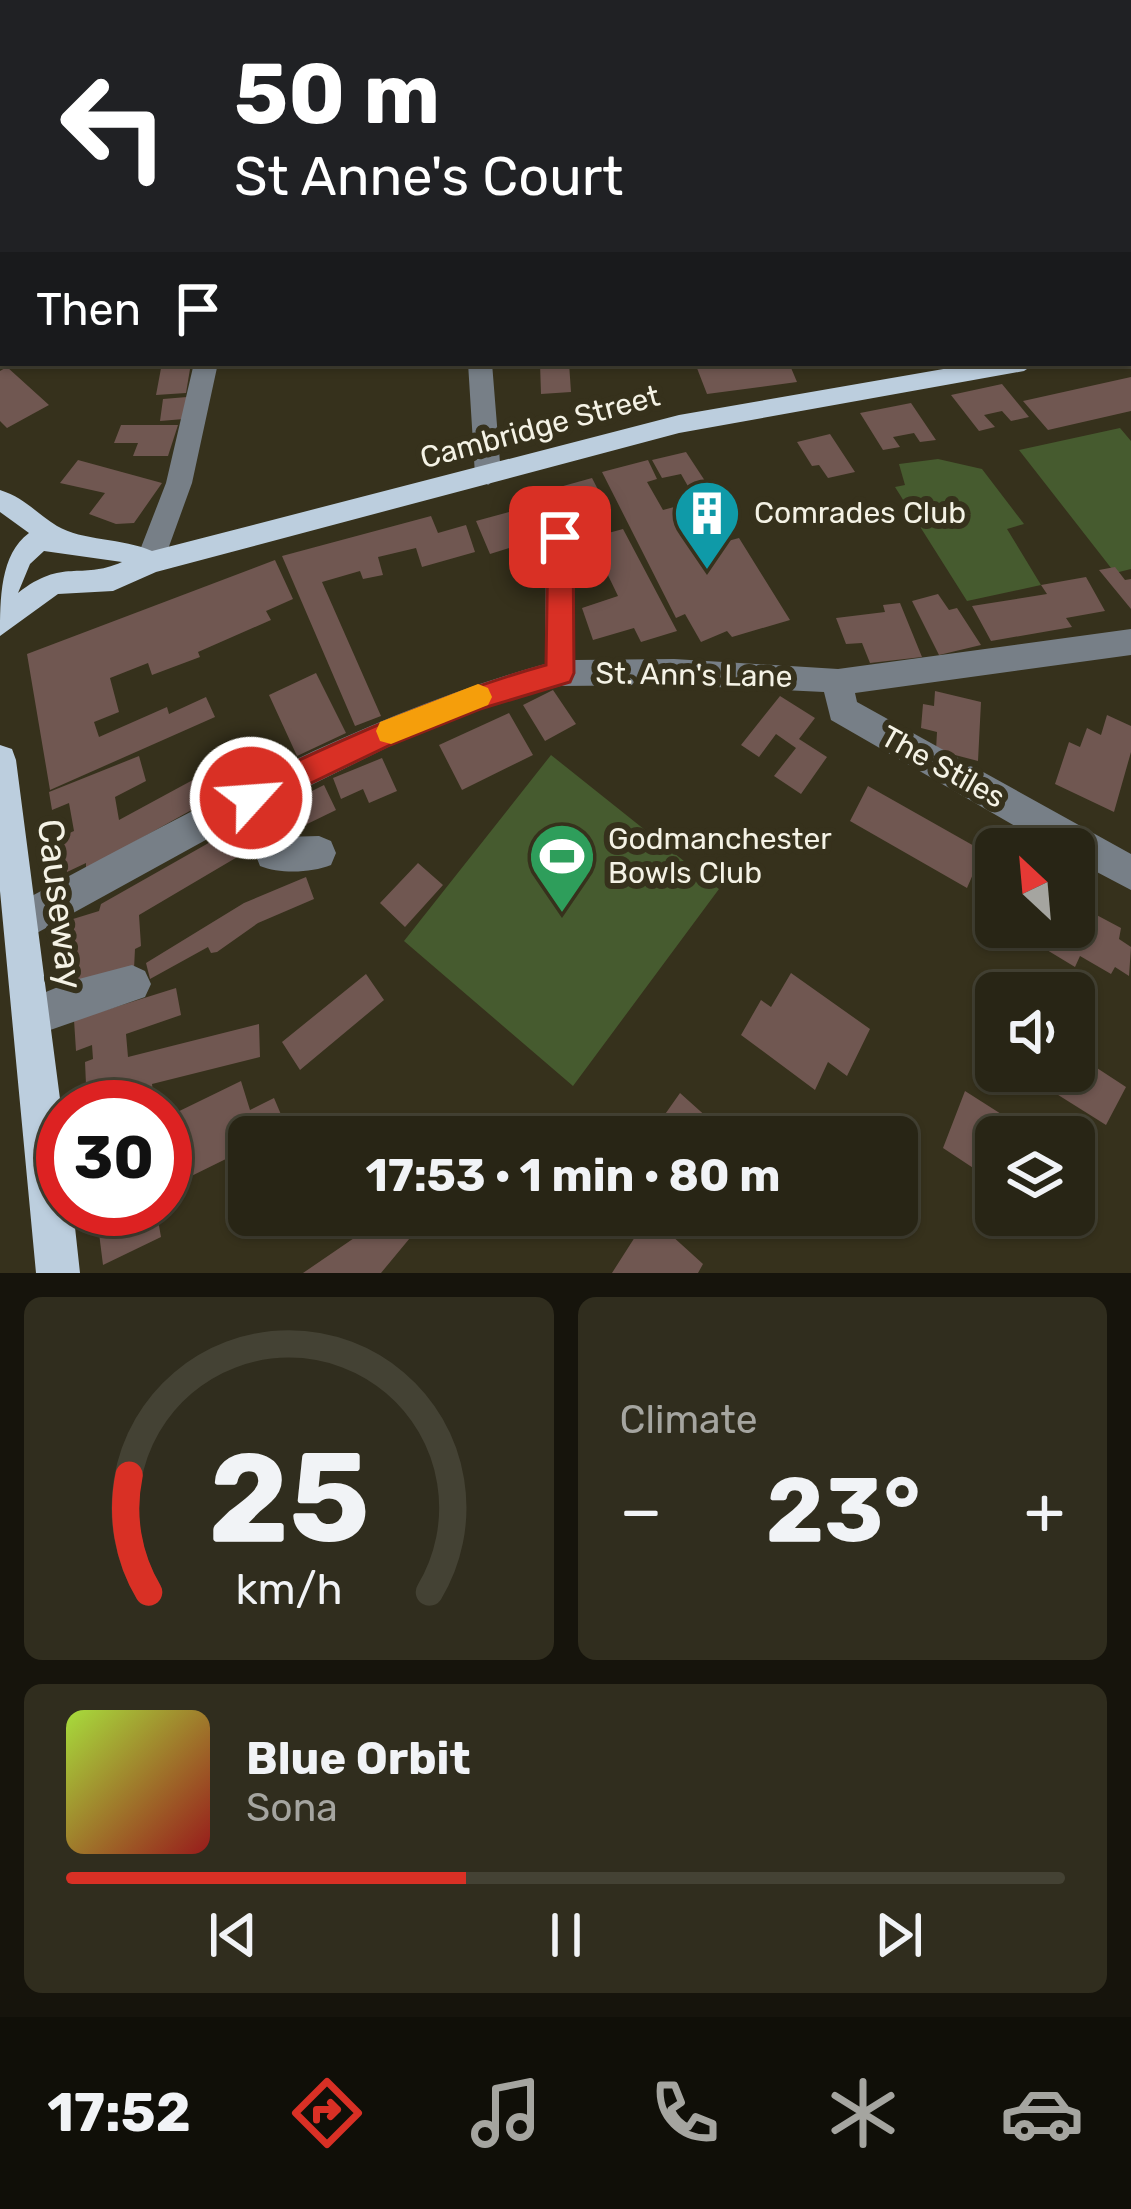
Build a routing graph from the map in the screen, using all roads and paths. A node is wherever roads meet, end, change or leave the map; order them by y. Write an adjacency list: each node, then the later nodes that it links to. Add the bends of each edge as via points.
1 (205, 366): 9 (street, via 179,483)
2 (480, 366): 4 (street)
3 (1006, 366): 4 (main road, Cambridge Street, via 750,409)
4 (488, 476): 9 (main road, Cambridge Street)
5 (0, 500): 7 (main road)
6 (560, 537): 14 (street)
7 (63, 539): 8 (main road); 9 (main road, via 123,548); 10 (main road, via 78,563)
8 (8, 555): 10 (main road, via 22,580); 11 (main road)
9 (149, 563): 10 (main road, Cambridge Street, via 113,579)
10 (52, 583): 12 (main road)
11 (0, 604)
12 (0, 624)
13 (1131, 642): 15 (street, St. Ann's Lane)
14 (560, 673): 15 (street, St. Ann's Lane); 17 (street, St. Ann's Lane, via 379,736)
15 (838, 682): 19 (street, The Stiles, via 842,710)
16 (0, 760): 20 (main road, Causeway)
17 (251, 798): 18 (street, via 272,854); 20 (street, St. Ann's Lane)
18 (319, 853)
19 (1131, 872)
20 (22, 921): 22 (main road, Causeway)
21 (132, 984): 22 (street)
22 (32, 1017): 23 (main road, Causeway)
23 (58, 1273)

